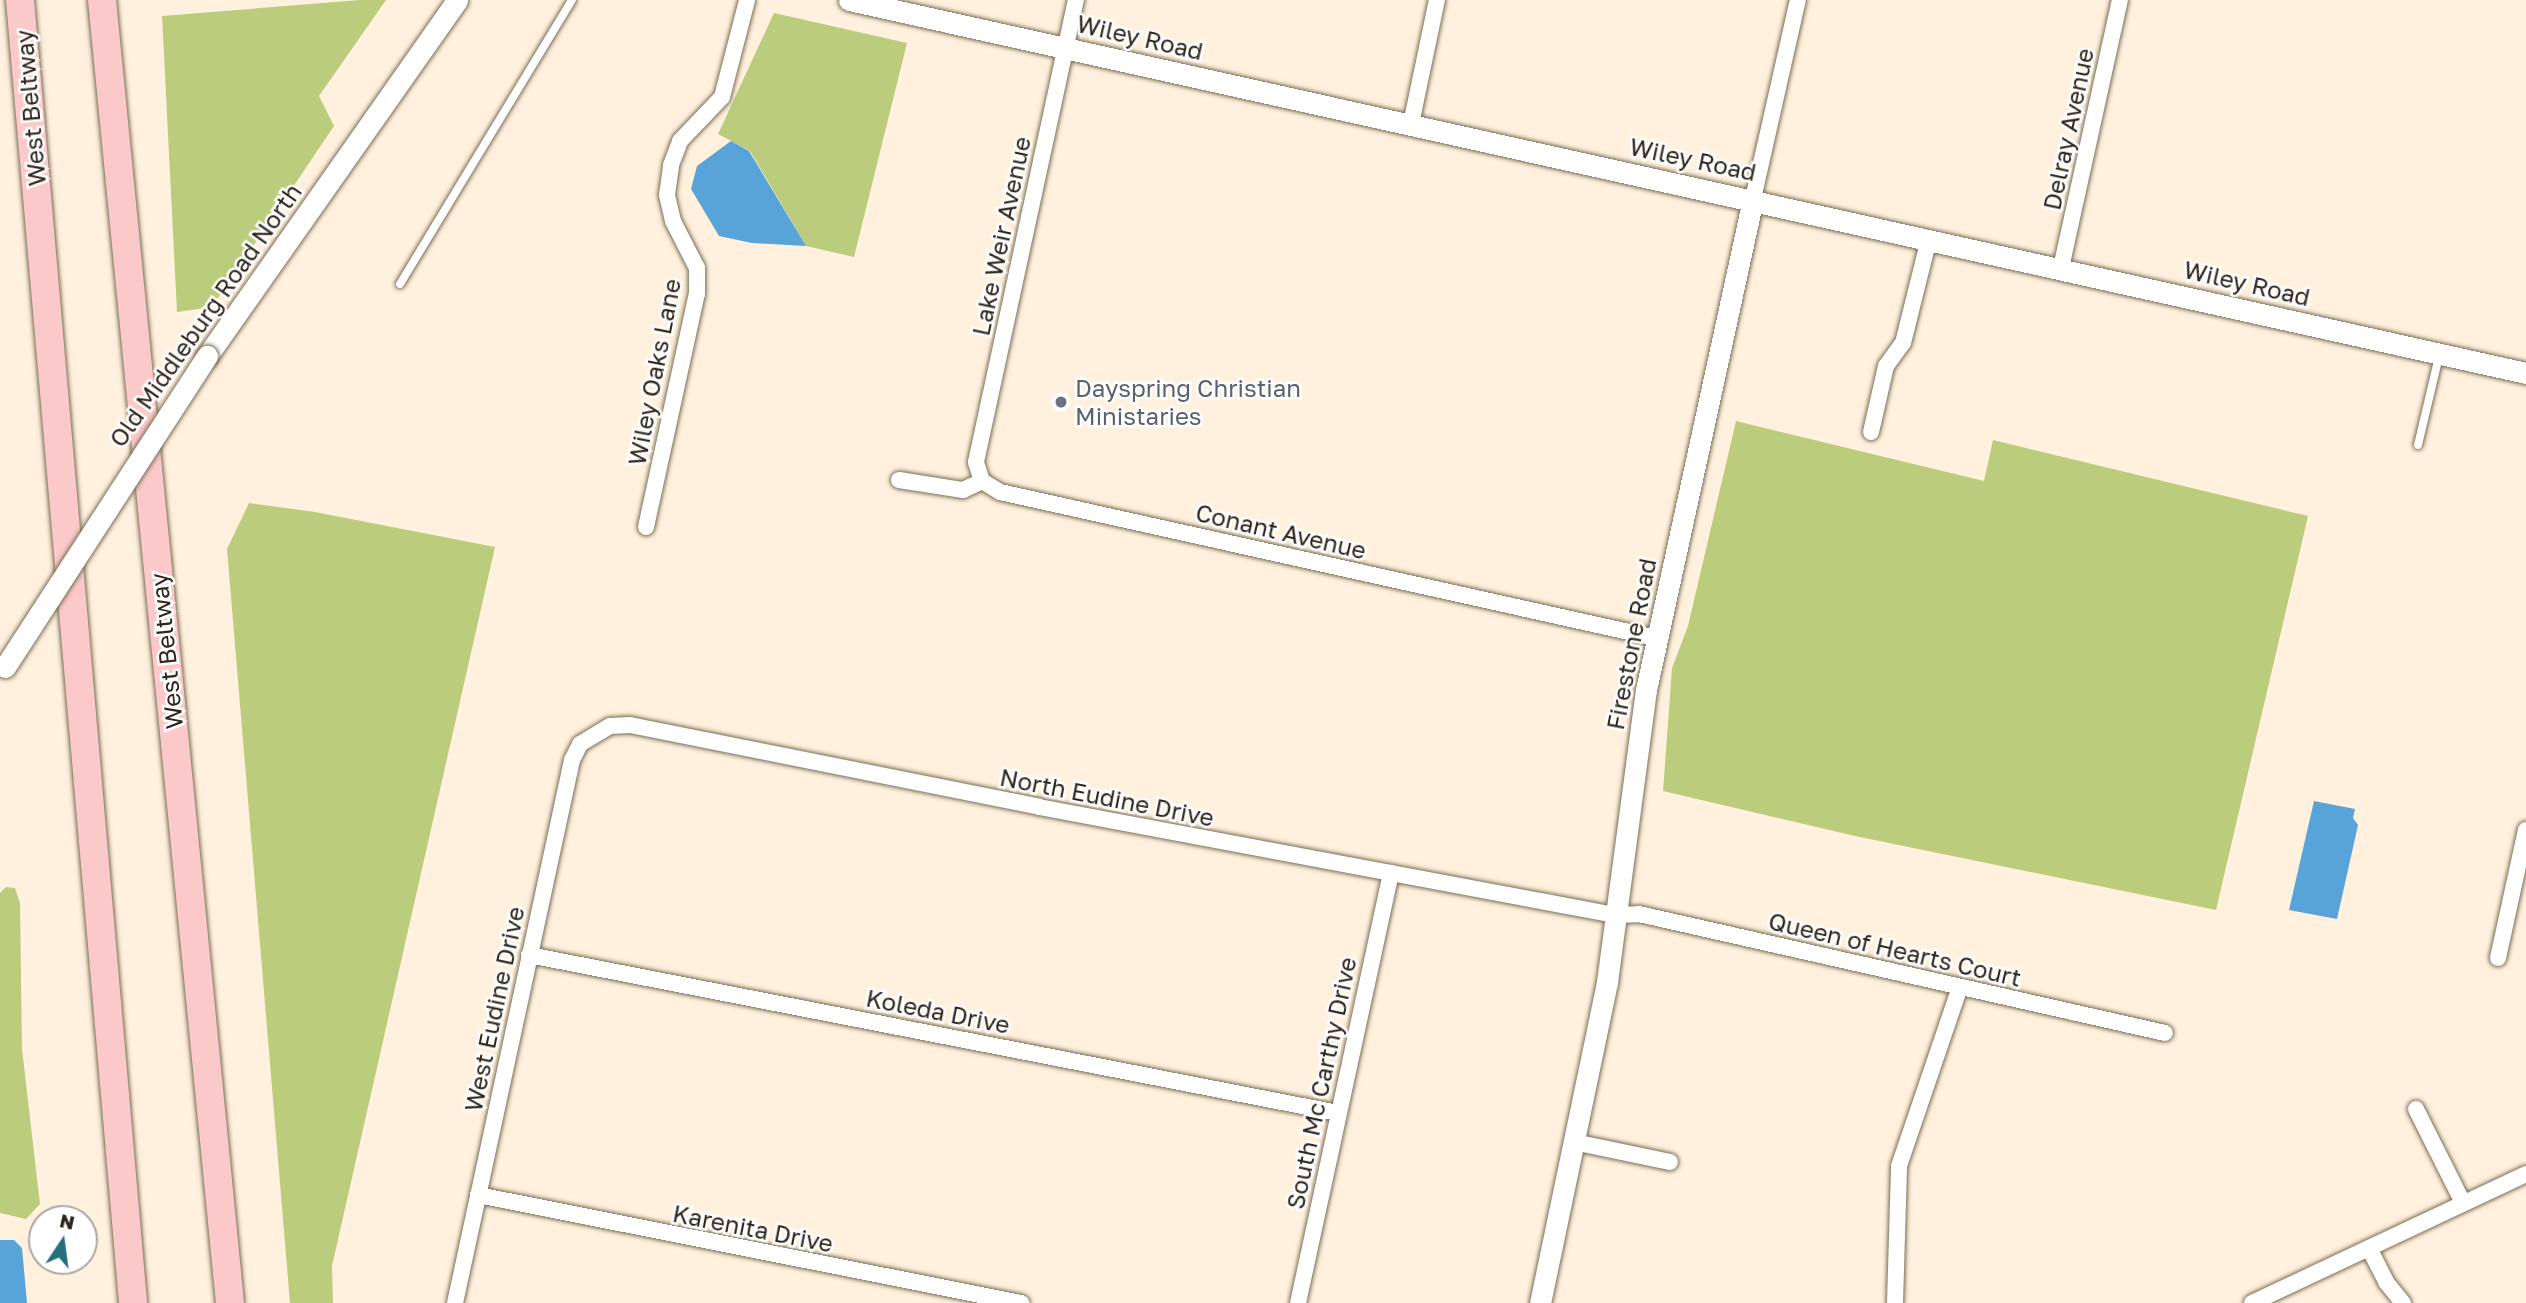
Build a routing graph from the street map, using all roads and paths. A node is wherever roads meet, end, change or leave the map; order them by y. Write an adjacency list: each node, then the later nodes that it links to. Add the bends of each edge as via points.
1 (20, 0): 42 (highway, West Beltway)
2 (102, 0): 43 (highway, West Beltway)
3 (457, 0): 25 (street, Old Middleburg Road North, bridge, via 207,356)
4 (572, 0): 16 (lane)
5 (747, 0): 23 (street, Wiley Oaks Lane, via 722,97 680,141 671,165 667,195 673,221 696,268 697,294)
6 (849, 0): 11 (street, Wiley Road)
7 (1076, 0): 11 (street, Lake Weir Avenue)
8 (1437, 0): 12 (street)
9 (1797, 0): 13 (street, Firestone Road)
10 (2120, 0): 15 (street, Delray Avenue)
11 (1065, 47): 12 (street, Wiley Road); 22 (street, Lake Weir Avenue, via 975,463)
12 (1411, 124): 13 (street, Wiley Road)
13 (1753, 199): 14 (street, Wiley Road); 24 (street, Firestone Road)
14 (1929, 239): 15 (street, Wiley Road); 19 (street, via 1903,344 1886,366)
15 (2061, 268): 17 (street, Wiley Road)
16 (400, 284)
17 (2439, 353): 18 (street, Wiley Road); 20 (lane)
18 (2526, 373)
19 (1871, 432)
20 (2418, 445)
21 (899, 481): 22 (street, via 963,490)
22 (982, 481): 24 (street, Conant Avenue, via 1000,492)
23 (646, 527)
24 (1656, 638): 29 (street, Firestone Road)
25 (3, 671)
26 (593, 733): 28 (street, North Eudine Drive, via 630,725); 30 (street, West Eudine Drive, via 580,744 572,760)
27 (2526, 830): 31 (street)
28 (1391, 873): 29 (street, North Eudine Drive); 35 (street, South Mc Carthy Drive)
29 (1615, 915): 32 (street, Queen of Hearts Court, via 1639,914); 36 (street, Firestone Road, via 1607,982)
30 (529, 955): 35 (street, Koleda Drive); 39 (street, West Eudine Drive)
31 (2498, 958)
32 (1960, 987): 33 (street, Queen of Hearts Court); 48 (street, via 1899,1166)
33 (2165, 1033)
34 (2416, 1109): 40 (street)
35 (1338, 1113): 46 (street, South Mc Carthy Drive)
36 (1574, 1142): 37 (street); 47 (street, Firestone Road)
37 (1670, 1162)
38 (2526, 1174): 40 (street)
39 (478, 1195): 44 (street, West Eudine Drive); 45 (street, Karenita Drive)
40 (2463, 1203): 41 (street)
41 (2370, 1248): 49 (street); 50 (street, via 2386,1282)
42 (133, 1303)
43 (230, 1303)
44 (455, 1303)
45 (1021, 1303)
46 (1298, 1303)
47 (1540, 1303)
48 (1895, 1303)
49 (2252, 1303)
50 (2403, 1303)

